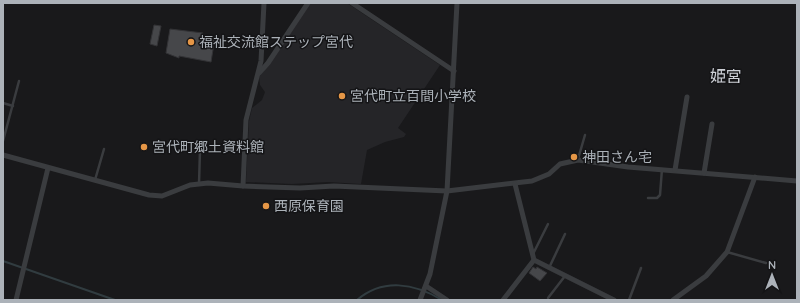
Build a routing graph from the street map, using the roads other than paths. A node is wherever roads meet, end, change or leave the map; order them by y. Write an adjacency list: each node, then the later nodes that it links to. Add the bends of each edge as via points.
1 (264, 3): 6 (street)
2 (308, 3): 6 (street)
3 (352, 3): 5 (street)
4 (458, 3): 5 (street)
5 (454, 71): 28 (street)
6 (258, 74): 27 (street, via 246,120)
7 (19, 81): 10 (lane)
8 (686, 97): 20 (street)
9 (3, 103): 10 (lane)
10 (13, 106): 13 (lane)
11 (712, 124): 21 (street)
12 (585, 135): 17 (lane)
13 (3, 141)
14 (104, 149): 23 (lane)
15 (200, 150): 25 (lane)
16 (3, 155): 18 (street)
17 (578, 160): 19 (street); 26 (street, via 560,164 540,179)
18 (48, 168): 23 (street); 40 (street)
19 (662, 169): 20 (street); 29 (lane, via 660,195 657,198)
20 (676, 170): 21 (street)
21 (704, 173): 22 (street)
22 (755, 177): 24 (street); 32 (street)
23 (95, 180): 25 (street, via 149,195 162,196)
24 (797, 181)
25 (199, 184): 27 (street)
26 (515, 184): 28 (street); 33 (street)
27 (243, 186): 28 (street, via 334,186)
28 (447, 191): 38 (street)
29 (648, 198)
30 (548, 224): 33 (lane)
31 (565, 234): 35 (lane)
32 (727, 252): 34 (lane); 46 (street, via 706,276)
33 (533, 259): 35 (street); 43 (street)
34 (766, 263)
35 (549, 268): 37 (street)
36 (641, 268): 45 (lane)
37 (565, 276): 39 (lane); 44 (street)
38 (426, 286): 41 (street); 42 (street)
39 (548, 298)
40 (16, 300)
41 (420, 300)
42 (448, 300)
43 (503, 300)
44 (614, 300)
45 (629, 300)
46 (673, 300)

